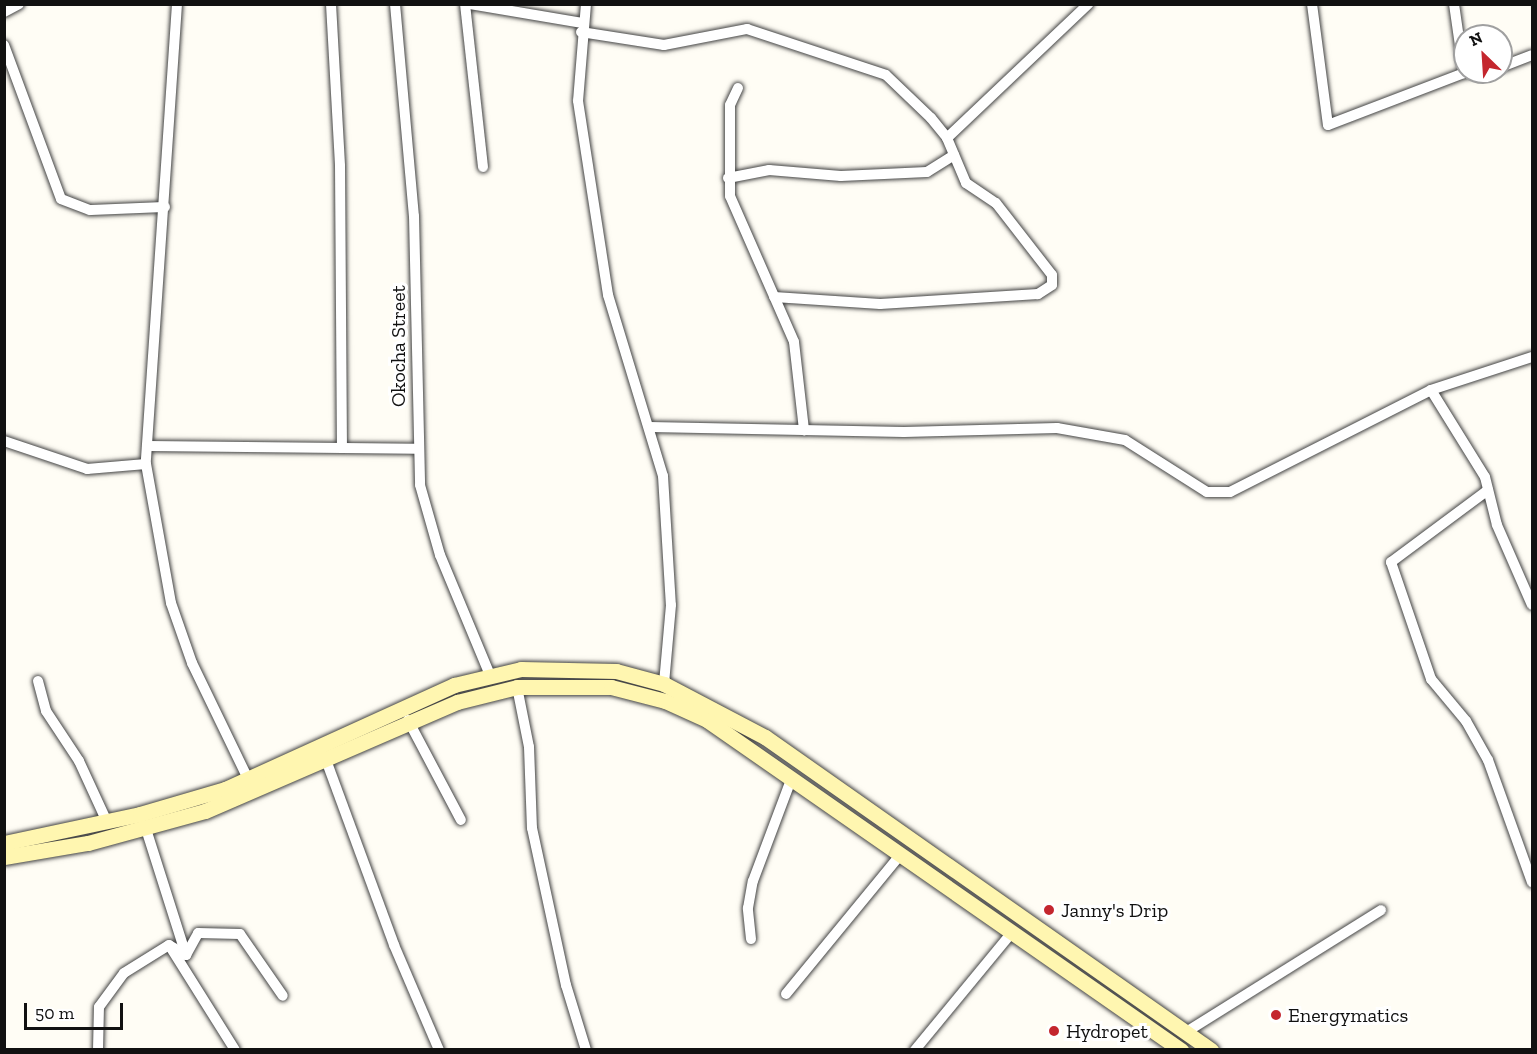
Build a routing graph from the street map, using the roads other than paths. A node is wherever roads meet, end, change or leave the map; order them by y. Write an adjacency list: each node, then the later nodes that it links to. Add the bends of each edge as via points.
1 (19, 4): 10 (street)
2 (177, 4): 22 (street)
3 (331, 4): 30 (street, via 340,166)
4 (395, 4): 31 (street, Okocha Street, via 414,216)
5 (468, 4): 12 (street); 20 (street)
6 (586, 4): 12 (street)
7 (1088, 4): 18 (street)
8 (1312, 4): 16 (street, via 1328,125)
9 (1454, 4): 11 (street)
10 (4, 12)
11 (1457, 24)
12 (582, 27): 18 (street, via 664,45 747,29 886,75); 26 (street, via 578,101 608,296)
13 (4, 45): 22 (street, via 61,199 90,210)
14 (1533, 55): 15 (street)
15 (1513, 62)
16 (1453, 77)
17 (738, 88): 21 (street, via 730,105)
18 (947, 138): 19 (street)
19 (954, 155): 21 (street, via 927,172 841,176 769,170); 23 (street, via 966,183 996,203 1052,275 1052,285 1038,294 880,304)
20 (483, 167)
21 (728, 178): 23 (street, via 730,196)
22 (165, 207): 29 (street)
23 (774, 297): 27 (street, via 799,360)
24 (1533, 357): 25 (street)
25 (1431, 390): 27 (street, via 1230,492 1207,492 1125,440 1057,428); 33 (street)
26 (650, 427): 27 (street); 38 (street, via 663,476 669,535)
27 (804, 430)
28 (4, 441): 32 (street, via 87,469)
29 (148, 446): 30 (street); 32 (street)
30 (342, 446): 31 (street)
31 (416, 449): 36 (street, Okocha Street, via 424,510)
32 (146, 464): 43 (street, via 171,603 192,663)
33 (1488, 490): 34 (street); 50 (street, via 1390,562 1431,678 1466,721 1488,760)
34 (1527, 578): 35 (street)
35 (1533, 604)
36 (490, 675): 38 (main road, via 591,667); 43 (main road, via 403,703)
37 (38, 681): 45 (street, via 46,711 79,761)
38 (664, 684): 58 (main road, via 765,737)
39 (517, 687): 40 (main road); 42 (main road, via 590,685 665,701 706,720); 62 (street, via 529,747 535,846)
40 (408, 720): 41 (main road); 44 (street)
41 (326, 760): 46 (main road, via 249,794); 61 (street, via 394,945)
42 (792, 777): 48 (main road); 53 (street, via 753,881 748,908)
43 (249, 779): 45 (main road)
44 (461, 820)
45 (107, 822): 47 (main road)
46 (146, 829): 49 (main road); 55 (street)
47 (4, 843)
48 (902, 854): 52 (main road); 56 (street)
49 (4, 857)
50 (1533, 882)
51 (1381, 910): 58 (street)
52 (1013, 931): 63 (street); 64 (main road)
53 (751, 939)
54 (169, 945): 55 (street); 59 (street, via 124,973 99,1007); 60 (street)
55 (186, 955): 57 (street, via 198,933 240,934)
56 (786, 994)
57 (283, 996)
58 (1186, 1032): 65 (main road)
59 (98, 1050)
60 (235, 1050)
61 (440, 1050)
62 (586, 1050)
63 (915, 1050)
64 (1181, 1050)
65 (1211, 1050)

